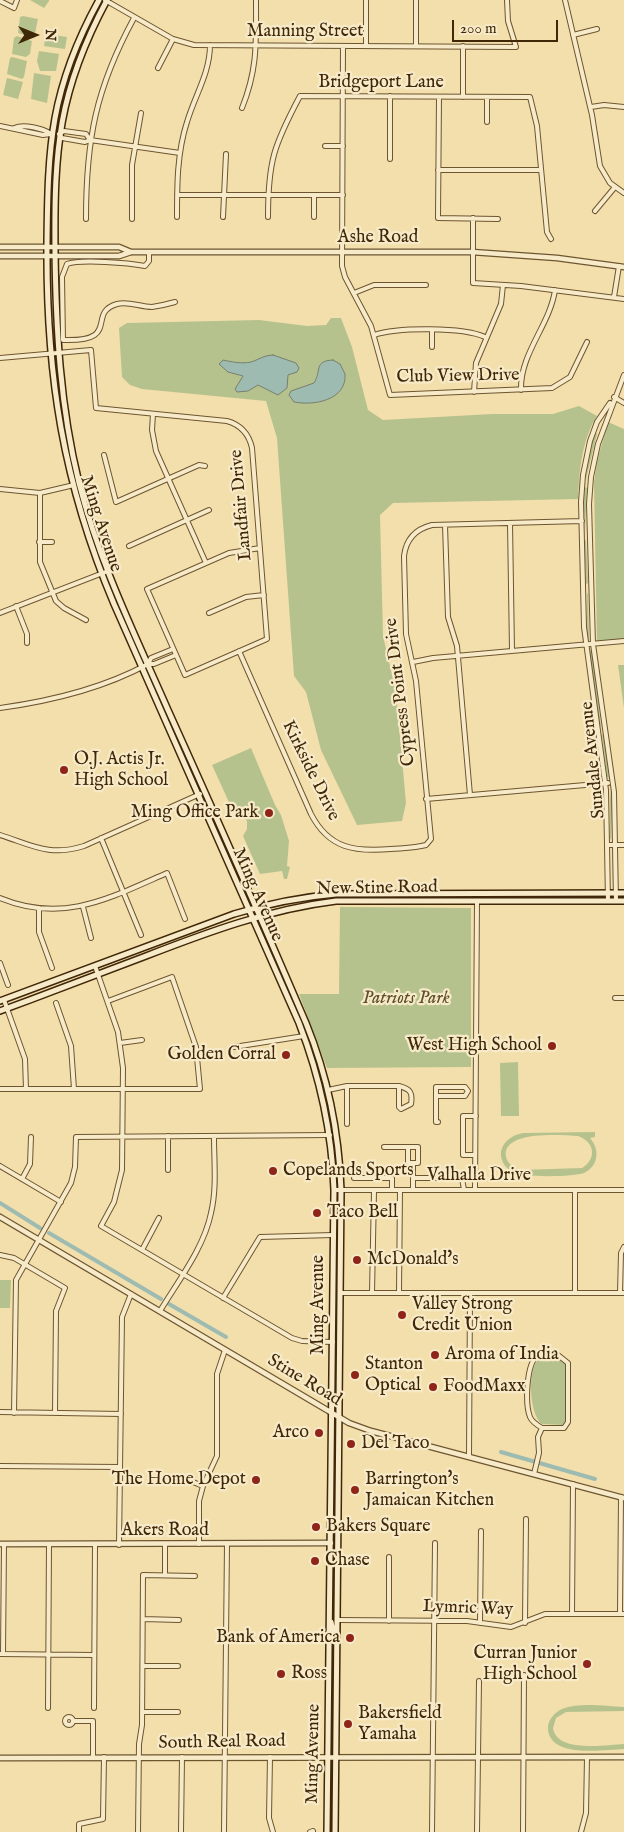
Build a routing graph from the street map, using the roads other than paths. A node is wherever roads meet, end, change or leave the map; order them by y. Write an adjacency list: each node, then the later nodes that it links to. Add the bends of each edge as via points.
1 (17, 0): 9 (street, via 14,8)
2 (99, 0): 26 (main road, Ming Avenue, via 70,58)
3 (106, 0): 10 (street, Manning Street); 34 (main road, Ming Avenue, via 75,69)
4 (256, 0): 15 (street)
5 (366, 0): 17 (street)
6 (416, 0): 18 (street)
7 (506, 0): 19 (street, Manning Street, via 516,46)
8 (565, 0): 12 (street)
9 (0, 1)
10 (134, 18): 13 (street, Manning Street); 35 (street, via 104,81)
11 (596, 29): 12 (street)
12 (573, 35): 28 (street)
13 (174, 39): 14 (street, Manning Street, via 188,44); 20 (street)
14 (210, 45): 15 (street, Manning Street); 39 (street, via 209,67 189,113)
15 (256, 46): 16 (street, Manning Street); 29 (street, via 253,80)
16 (343, 46): 17 (street, Manning Street); 21 (street, Club View Drive)
17 (366, 46): 18 (street, Manning Street)
18 (416, 46): 19 (street, Manning Street)
19 (463, 46): 24 (street)
20 (158, 68)
21 (343, 96): 22 (street, Bridgeport Lane); 38 (street, Club View Drive); 49 (street, Bridgeport Lane, via 300,96 274,150)
22 (390, 96): 23 (street, Bridgeport Lane); 41 (street)
23 (439, 96): 24 (street, Bridgeport Lane); 43 (street)
24 (463, 97): 25 (street, Bridgeport Lane)
25 (487, 97): 31 (street); 44 (street, Bridgeport Lane, via 530,97 537,126)
26 (56, 106): 33 (main road, Ming Avenue); 34 (main road, via 55,127)
27 (624, 106): 28 (street)
28 (591, 107): 45 (street, via 600,166)
29 (242, 108)
30 (141, 114): 36 (street)
31 (487, 122)
32 (0, 126): 33 (street, via 44,129)
33 (51, 134): 42 (main road); 63 (main road, Ming Avenue)
34 (59, 134): 35 (street, via 62,138); 35 (street, via 64,131 86,134); 42 (main road, Ming Avenue)
35 (90, 140): 36 (street); 59 (street)
36 (135, 146): 39 (street); 60 (street)
37 (325, 146): 38 (street)
38 (343, 146): 51 (street, Club View Drive)
39 (180, 153): 47 (street)
40 (226, 154): 48 (street)
41 (390, 159)
42 (55, 165): 64 (main road, Ming Avenue)
43 (438, 170): 44 (street); 57 (street, via 438,218)
44 (541, 170): 61 (street, via 547,232)
45 (615, 187): 46 (street); 52 (street)
46 (624, 193)
47 (177, 195): 48 (street); 53 (street)
48 (223, 195): 49 (street); 54 (street)
49 (268, 195): 50 (street); 55 (street, Bridgeport Lane)
50 (314, 195): 51 (street); 56 (street)
51 (342, 195): 67 (street, Club View Drive)
52 (595, 211)
53 (177, 217)
54 (223, 217)
55 (268, 217)
56 (314, 217)
57 (473, 218): 58 (street); 68 (street)
58 (498, 218)
59 (86, 219)
60 (132, 219)
61 (551, 239)
62 (0, 247): 63 (street, Ashe Road)
63 (47, 247): 64 (street, Ashe Road); 69 (main road, Ming Avenue)
64 (55, 247): 65 (street, Ashe Road, via 118,247); 71 (main road, Ming Avenue)
65 (131, 252): 66 (street, Ashe Road); 71 (street, Ashe Road, via 119,256)
66 (149, 252): 67 (street, Ashe Road); 79 (street, via 145,266 128,263 67,264 62,277 63,340 87,339 97,335 105,310 117,304 150,307)
67 (342, 252): 68 (street, Ashe Road); 76 (street, Club View Drive, via 343,271)
68 (472, 252): 72 (street, Ashe Road, via 552,257); 74 (street, via 473,283)
69 (47, 255): 70 (street, Ashe Road); 71 (street, Ashe Road); 86 (main road, Ming Avenue)
70 (0, 256)
71 (55, 256): 85 (main road, Ming Avenue)
72 (621, 267): 77 (street)
73 (426, 285): 76 (street, via 374,286)
74 (503, 286): 75 (street); 82 (street, via 501,304)
75 (554, 290): 77 (street); 89 (street, via 552,306 524,367)
76 (354, 293): 81 (street, Club View Drive)
77 (614, 297): 78 (street)
78 (624, 299)
79 (175, 302)
80 (432, 331): 81 (street, via 390,331); 82 (street, via 470,331); 84 (street)
81 (374, 335): 90 (street, Club View Drive, via 390,395)
82 (485, 337): 90 (street, via 476,363)
83 (587, 342): 89 (street, Club View Drive, via 573,372 562,384 547,389)
84 (432, 347)
85 (57, 353): 86 (street); 93 (street, Landfair Drive, via 91,350 96,408); 99 (main road, Ming Avenue)
86 (50, 354): 87 (street); 100 (main road, Ming Avenue)
87 (0, 358)
88 (624, 375): 91 (street, Sundale Avenue)
89 (521, 390): 90 (street, Club View Drive)
90 (474, 392)
91 (614, 397): 92 (street); 97 (street, Sundale Avenue, via 596,422); 98 (street, Sundale Avenue, via 598,444)
92 (624, 403)
93 (153, 414): 96 (street, via 154,444); 113 (street, Landfair Drive, via 227,421 246,433 252,448)
94 (104, 455): 96 (street, via 116,502)
95 (205, 466): 96 (street, via 199,465)
96 (168, 478): 104 (street)
97 (583, 482): 98 (street); 105 (street, Sundale Avenue)
98 (590, 482): 109 (street, Sundale Avenue)
99 (79, 483): 100 (street); 115 (main road, Ming Avenue)
100 (72, 486): 102 (street); 116 (main road, Ming Avenue)
101 (0, 489): 102 (street)
102 (40, 493): 110 (street)
103 (209, 510): 104 (street)
104 (187, 520): 112 (street); 114 (street)
105 (582, 521): 106 (street); 108 (street, Sundale Avenue)
106 (510, 523): 107 (street); 131 (street)
107 (445, 525): 133 (street, via 448,617); 134 (street, Cypress Point Drive, via 426,527 413,535 406,545 406,630)
108 (582, 536): 109 (street); 117 (street, Sundale Avenue)
109 (590, 536): 118 (street, Sundale Avenue)
110 (39, 542): 111 (street); 119 (street, via 40,562)
111 (52, 542)
112 (129, 546)
113 (260, 548): 114 (street, via 229,553); 120 (street, Landfair Drive)
114 (206, 563): 129 (street, via 147,589)
115 (108, 571): 116 (street); 135 (main road, Ming Avenue)
116 (101, 574): 119 (street); 136 (main road, Ming Avenue)
117 (583, 587): 118 (street); 128 (street, Sundale Avenue)
118 (591, 587): 127 (street, Sundale Avenue)
119 (52, 593): 121 (street); 124 (street, via 60,605)
120 (264, 595): 123 (street, via 241,599); 130 (street, Landfair Drive, via 267,639)
121 (16, 606): 122 (street); 126 (street)
122 (0, 613)
123 (210, 613)
124 (86, 620)
125 (624, 641): 127 (street)
126 (27, 642)
127 (593, 644): 128 (street); 138 (street, Sundale Avenue)
128 (586, 645): 131 (street); 139 (street, Sundale Avenue)
129 (173, 648): 132 (street); 135 (street, via 151,658)
130 (239, 651): 132 (street, via 186,675); 147 (street, Kirkside Drive, via 311,814 323,832 341,845 362,850)
131 (512, 651): 133 (street)
132 (176, 655): 135 (street)
133 (458, 656): 134 (street); 142 (street)
134 (412, 662): 143 (street, Cypress Point Drive)
135 (148, 664): 136 (street); 140 (main road, Ming Avenue)
136 (142, 667): 137 (street, via 65,696); 141 (main road, Ming Avenue)
137 (0, 708)
138 (613, 782): 139 (street); 149 (street, Sundale Avenue)
139 (606, 783): 142 (street); 148 (street, Sundale Avenue)
140 (205, 792): 141 (street); 165 (main road, Ming Avenue)
141 (198, 795): 145 (street); 166 (main road, Ming Avenue)
142 (470, 795): 143 (street)
143 (426, 799): 147 (street, Cypress Point Drive, via 431,839)
144 (1, 835): 145 (street, via 34,848 52,851 78,848); 146 (street)
145 (101, 838): 151 (street)
146 (0, 841)
147 (426, 845)
148 (608, 845): 149 (street); 156 (street, Sundale Avenue)
149 (615, 845): 150 (street); 152 (street, Sundale Avenue)
150 (624, 845)
151 (124, 892): 163 (street); 169 (street, via 168,873); 170 (street)
152 (616, 893): 153 (main road, New Stine Road); 156 (main road, New Stine Road); 161 (street, Sundale Avenue)
153 (624, 893)
154 (472, 894): 155 (main road, New Stine Road); 158 (main road); 165 (main road, New Stine Road, via 336,894)
155 (509, 894): 156 (main road, New Stine Road); 159 (main road, via 480,897)
156 (608, 894): 160 (street, Sundale Avenue)
157 (0, 898): 164 (street)
158 (451, 901): 159 (main road, New Stine Road); 167 (main road, New Stine Road, via 336,901)
159 (477, 901): 160 (main road, New Stine Road); 197 (street)
160 (608, 901): 161 (main road, New Stine Road)
161 (616, 901): 162 (main road, New Stine Road)
162 (624, 901)
163 (83, 907): 164 (street); 171 (street)
164 (39, 908): 174 (street, via 39,932)
165 (255, 908): 166 (main road, New Stine Road); 167 (main road, Ming Avenue)
166 (248, 910): 168 (main road, Ming Avenue); 173 (main road, New Stine Road)
167 (259, 915): 168 (main road, New Stine Road); 188 (main road, Ming Avenue)
168 (251, 918): 175 (main road, New Stine Road); 184 (main road, Ming Avenue)
169 (185, 919)
170 (141, 935)
171 (91, 938)
172 (0, 963): 176 (street)
173 (95, 966): 175 (street); 179 (main road, New Stine Road)
174 (52, 968)
175 (98, 974): 180 (street); 182 (main road, New Stine Road)
176 (8, 985)
177 (615, 998): 178 (street)
178 (624, 998)
179 (2, 1001): 182 (street)
180 (108, 1001): 186 (street); 192 (street, via 172,977 196,1047 200,1089)
181 (56, 1003): 191 (street, via 71,1046)
182 (7, 1008): 183 (main road, New Stine Road); 194 (street, via 25,1059)
183 (0, 1011)
184 (304, 1036): 187 (street); 188 (main road); 199 (main road, Ming Avenue)
185 (142, 1040): 186 (street)
186 (120, 1044): 192 (street)
187 (234, 1047)
188 (323, 1070): 195 (main road, Ming Avenue)
189 (347, 1086): 190 (street); 195 (street); 202 (street)
190 (398, 1086): 190 (street, via 399,1107 401,1109 411,1104 411,1093)
191 (74, 1089): 192 (street); 194 (street)
192 (123, 1089): 205 (street)
193 (0, 1090): 194 (street)
194 (26, 1090)
195 (328, 1090): 203 (main road, Ming Avenue)
196 (468, 1091): 197 (street); 198 (street, via 465,1096); 198 (street, via 465,1087 436,1087)
197 (476, 1092): 200 (street)
198 (436, 1096): 201 (street)
199 (326, 1112): 203 (main road); 204 (main road, Ming Avenue)
200 (476, 1116): 211 (street); 211 (street, via 463,1116 463,1155)
201 (438, 1122)
202 (347, 1124)
203 (336, 1133): 212 (main road, Ming Avenue)
204 (330, 1135): 207 (street); 212 (main road); 219 (main road, Ming Avenue)
205 (123, 1136): 206 (street); 229 (street, via 76,1137 74,1175); 235 (street, via 119,1186 101,1226)
206 (168, 1136): 207 (street); 215 (street)
207 (214, 1136): 239 (street, via 211,1214 201,1242)
208 (31, 1137): 218 (street, via 30,1164)
209 (384, 1147): 210 (street)
210 (408, 1147): 213 (street, via 408,1163); 213 (street, via 418,1147 418,1163)
211 (476, 1155): 225 (street)
212 (339, 1158): 220 (main road, Ming Avenue)
213 (412, 1163): 217 (street)
214 (0, 1166): 218 (street)
215 (168, 1170)
216 (354, 1178): 221 (street, via 392,1178)
217 (413, 1178): 223 (street); 224 (street, via 462,1178)
218 (22, 1179): 229 (street)
219 (334, 1190): 220 (street, Valhalla Drive); 232 (main road, Ming Avenue)
220 (341, 1190): 228 (street, Valhalla Drive); 241 (main road, Ming Avenue)
221 (392, 1190): 222 (street, Valhalla Drive); 228 (street, Valhalla Drive)
222 (400, 1190): 223 (street, Valhalla Drive); 243 (street)
223 (413, 1190): 224 (street, Valhalla Drive)
224 (464, 1190): 225 (street, Valhalla Drive)
225 (475, 1190): 226 (street, Valhalla Drive)
226 (575, 1190): 227 (street, Valhalla Drive); 245 (street)
227 (624, 1190)
228 (374, 1191): 242 (street)
229 (61, 1202): 233 (street)
230 (0, 1216): 233 (street, Stine Road)
231 (159, 1218): 235 (street)
232 (333, 1235): 237 (main road, Ming Avenue); 248 (street, via 260,1237)
233 (39, 1240): 238 (street); 247 (street, Stine Road)
234 (624, 1247): 246 (street, via 621,1253)
235 (142, 1250): 239 (street)
236 (0, 1256): 238 (street)
237 (334, 1259): 240 (main road, Ming Avenue); 241 (main road, via 337,1286)
238 (25, 1264): 254 (street, via 15,1287); 255 (street, via 65,1288 56,1311)
239 (182, 1274): 248 (street); 249 (street)
240 (333, 1293): 250 (main road, via 337,1298); 251 (main road, Ming Avenue)
241 (341, 1293): 242 (street); 250 (main road, Ming Avenue)
242 (372, 1293): 243 (street)
243 (399, 1293): 244 (street)
244 (470, 1293): 245 (street); 260 (street)
245 (575, 1293): 246 (street)
246 (622, 1293)
247 (131, 1294): 249 (street, Stine Road); 257 (street, via 122,1317)
248 (223, 1298): 251 (street, via 292,1338)
249 (160, 1311): 252 (street, Stine Road)
250 (340, 1321): 258 (main road, Ming Avenue)
251 (332, 1342): 256 (main road, Ming Avenue)
252 (225, 1350): 256 (street, Stine Road); 266 (street, via 217,1374 217,1456)
253 (0, 1412): 254 (street)
254 (14, 1413): 255 (street)
255 (55, 1413): 257 (street)
256 (332, 1413): 258 (street, Stine Road); 267 (main road, Ming Avenue)
257 (121, 1414): 262 (street)
258 (339, 1418): 260 (street, Stine Road, via 371,1431); 271 (main road, Ming Avenue)
259 (542, 1428): 259 (street, via 561,1429 568,1422 569,1366 562,1356 538,1356 532,1362 529,1412 532,1420); 263 (street)
260 (469, 1457): 263 (street, Stine Road)
261 (0, 1466): 262 (street)
262 (120, 1467): 280 (street)
263 (534, 1474): 265 (street, Stine Road)
264 (180, 1477): 266 (street)
265 (573, 1484): 268 (street, Stine Road); 286 (street)
266 (203, 1486): 276 (street, via 199,1501)
267 (331, 1498): 271 (main road, via 334,1530); 278 (main road, Ming Avenue)
268 (622, 1498): 287 (street)
269 (526, 1519): 294 (street)
270 (481, 1532): 295 (street)
271 (338, 1535): 284 (main road, Ming Avenue)
272 (435, 1543): 293 (street)
273 (2, 1544): 274 (street, Akers Road); 296 (street)
274 (49, 1544): 279 (street, Akers Road); 297 (street)
275 (165, 1544): 276 (street, Akers Road); 280 (street, Akers Road); 282 (street)
276 (200, 1544): 277 (street, Akers Road)
277 (227, 1544): 278 (street, Akers Road); 321 (street)
278 (331, 1544): 284 (main road, via 335,1547); 285 (main road, Ming Avenue)
279 (95, 1545): 280 (street, Akers Road); 298 (street)
280 (119, 1545)
281 (389, 1557): 292 (street)
282 (165, 1575): 283 (street); 288 (street, via 144,1575)
283 (195, 1576)
284 (338, 1581): 291 (main road, Ming Avenue)
285 (331, 1587): 290 (main road, Ming Avenue); 291 (main road, via 334,1615)
286 (572, 1614): 287 (street, Lymric Way); 294 (street, Lymric Way, via 539,1615)
287 (622, 1614)
288 (143, 1619): 289 (street); 300 (street)
289 (179, 1620)
290 (330, 1620): 299 (main road, via 334,1626); 309 (main road, Ming Avenue)
291 (338, 1620): 292 (street, Lymric Way); 299 (main road, Ming Avenue)
292 (389, 1621): 293 (street, Lymric Way)
293 (434, 1621): 295 (street, Lymric Way); 311 (street)
294 (525, 1622): 295 (street, Lymric Way, via 510,1627)
295 (480, 1623)
296 (1, 1654): 297 (street)
297 (48, 1655): 298 (street); 304 (street)
298 (94, 1655): 305 (street)
299 (337, 1665): 310 (main road, Ming Avenue)
300 (143, 1666): 301 (street); 306 (street)
301 (178, 1666)
302 (524, 1675): 313 (street)
303 (479, 1681): 312 (street)
304 (48, 1708)
305 (94, 1708)
306 (142, 1712): 307 (street); 319 (street)
307 (178, 1712)
308 (73, 1721): 317 (street, via 93,1721)
309 (328, 1756): 310 (street, South Real Road); 322 (street, South Real Road); 328 (main road, Ming Avenue)
310 (336, 1756): 311 (street, South Real Road); 329 (main road, Ming Avenue)
311 (432, 1757): 312 (street, South Real Road); 330 (street)
312 (478, 1757): 313 (street, South Real Road); 331 (street)
313 (524, 1757): 314 (street, South Real Road); 332 (street)
314 (587, 1757): 315 (street, South Real Road); 333 (street, via 586,1813)
315 (624, 1757)
316 (0, 1758): 317 (street, South Real Road)
317 (93, 1758): 318 (street, South Real Road)
318 (104, 1758): 319 (street, South Real Road); 323 (street, via 103,1819 84,1821 79,1824)
319 (139, 1758): 320 (street, South Real Road); 324 (street)
320 (182, 1758): 321 (street, South Real Road); 325 (street)
321 (225, 1758): 322 (street, South Real Road); 326 (street)
322 (270, 1758): 327 (street)
323 (79, 1832)
324 (138, 1832)
325 (181, 1832)
326 (224, 1832)
327 (273, 1832)
328 (327, 1832)
329 (335, 1832)
330 (432, 1832)
331 (477, 1832)
332 (523, 1832)
333 (581, 1832)

